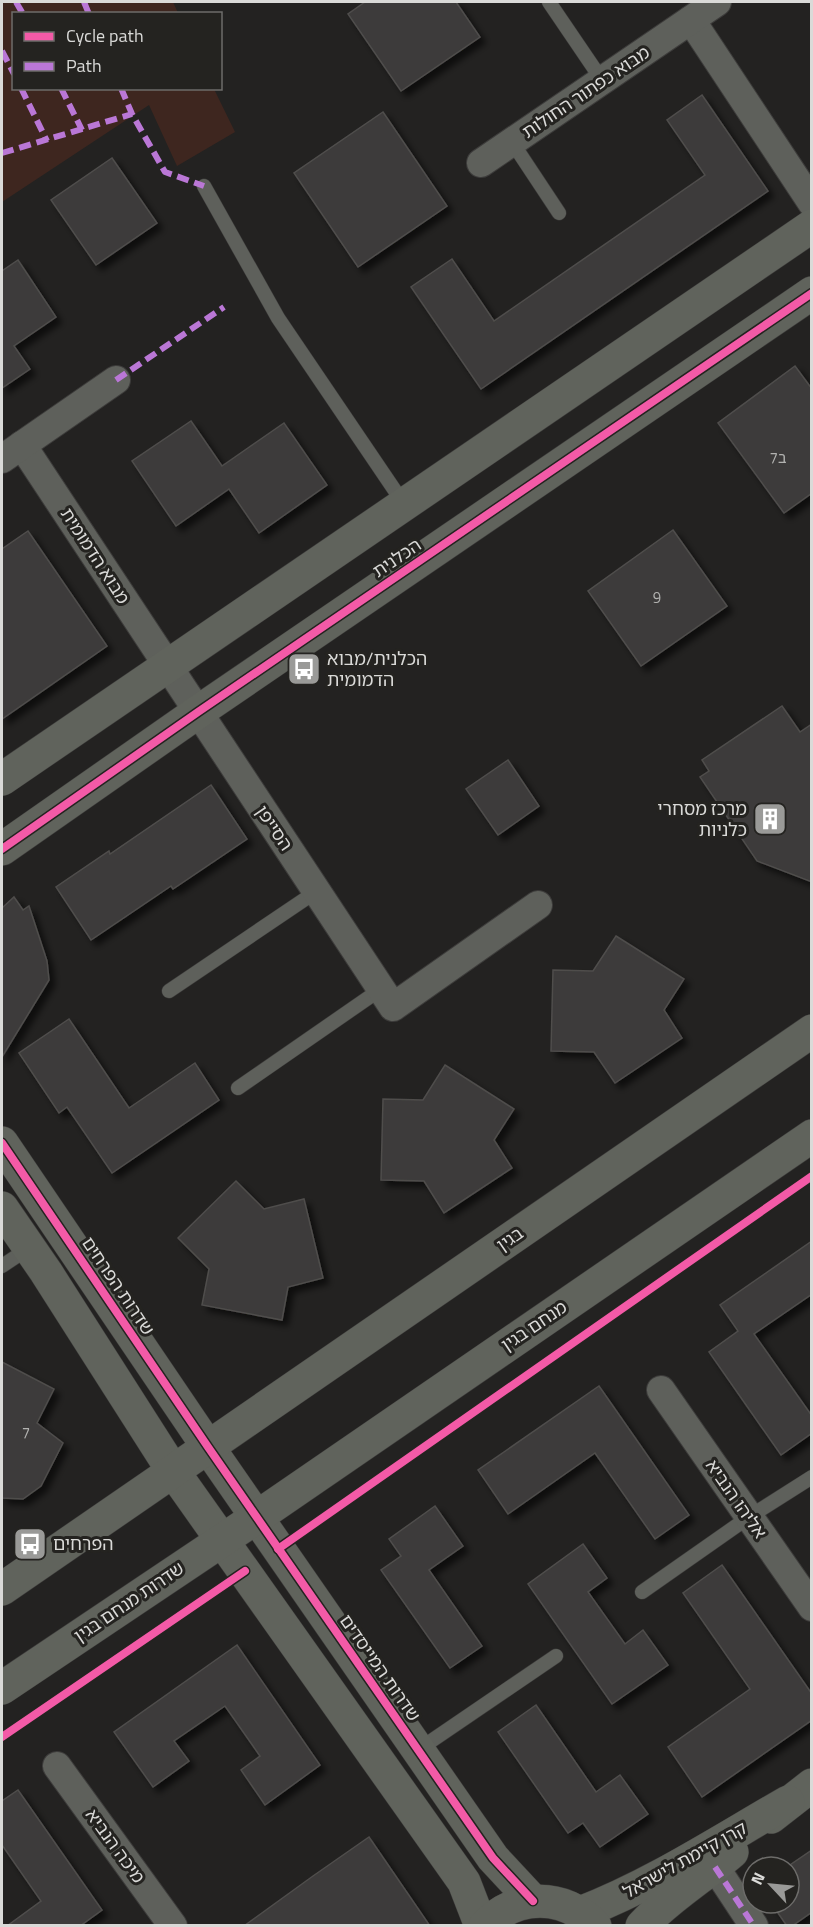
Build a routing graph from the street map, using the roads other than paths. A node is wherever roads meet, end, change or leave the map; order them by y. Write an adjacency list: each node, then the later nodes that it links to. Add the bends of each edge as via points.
1 (549, 2): 4 (lane)
2 (717, 2): 3 (street, מבוא כפתור החולות)
3 (691, 20): 4 (street, מבוא כפתור החולות); 8 (street)
4 (602, 80): 5 (street, מבוא כפתור החולות)
5 (512, 142): 6 (street, מבוא כפתור החולות); 9 (lane)
6 (481, 164)
7 (204, 186): 14 (lane, via 278,318)
8 (812, 202)
9 (559, 213)
10 (812, 226): 14 (street)
11 (812, 293): 16 (street, הכלנית)
12 (116, 380): 13 (street, מבוא הדמומית)
13 (12, 452): 15 (street, מבוא הדמומית)
14 (404, 504): 15 (street)
15 (167, 666): 16 (street, הסייפן); 17 (street)
16 (198, 712): 18 (street, הכלנית); 19 (street, הסייפן)
17 (2, 779)
18 (2, 849)
19 (316, 891): 21 (street, הסייפן); 22 (lane)
20 (538, 904): 21 (street, הסייפן, via 393,1007)
21 (381, 989): 24 (lane)
22 (169, 991)
23 (812, 1030): 31 (street, בגין)
24 (238, 1088)
25 (812, 1136): 34 (street, מנחם בגין)
26 (2, 1143): 31 (street, שדרות הפרחים)
27 (2, 1208): 28 (street)
28 (29, 1248): 29 (lane); 32 (street)
29 (2, 1266)
30 (661, 1390): 35 (street, אליהו הנביא)
31 (208, 1447): 32 (street); 34 (street, שדרות המייסדים)
32 (173, 1471): 36 (street); 37 (street)
33 (812, 1477): 35 (lane)
34 (257, 1517): 36 (street, שדרות מנחם בגין); 42 (street, שדרות המייסדים)
35 (749, 1517): 38 (lane); 39 (street, אליהו הנביא)
36 (223, 1538): 41 (street, שדרות מנחם בגין); 49 (street, via 464,1882)
37 (2, 1589)
38 (642, 1592)
39 (812, 1607)
40 (556, 1656): 42 (lane)
41 (2, 1688)
42 (418, 1750): 46 (street, שדרות המייסדים, via 493,1858)
43 (57, 1766): 48 (street, מיכה הנביא)
44 (800, 1793): 45 (street, קרן קיימת לישראל); 47 (street, קרן קיימת לישראל)
45 (715, 1867): 50 (street, קרן קיימת לישראל, via 658,1909); 51 (street)
46 (533, 1901): 47 (street, via 557,1903); 49 (street, via 505,1909)
47 (587, 1919)
48 (173, 1926)
49 (483, 1926)
50 (642, 1926)
51 (754, 1926)

